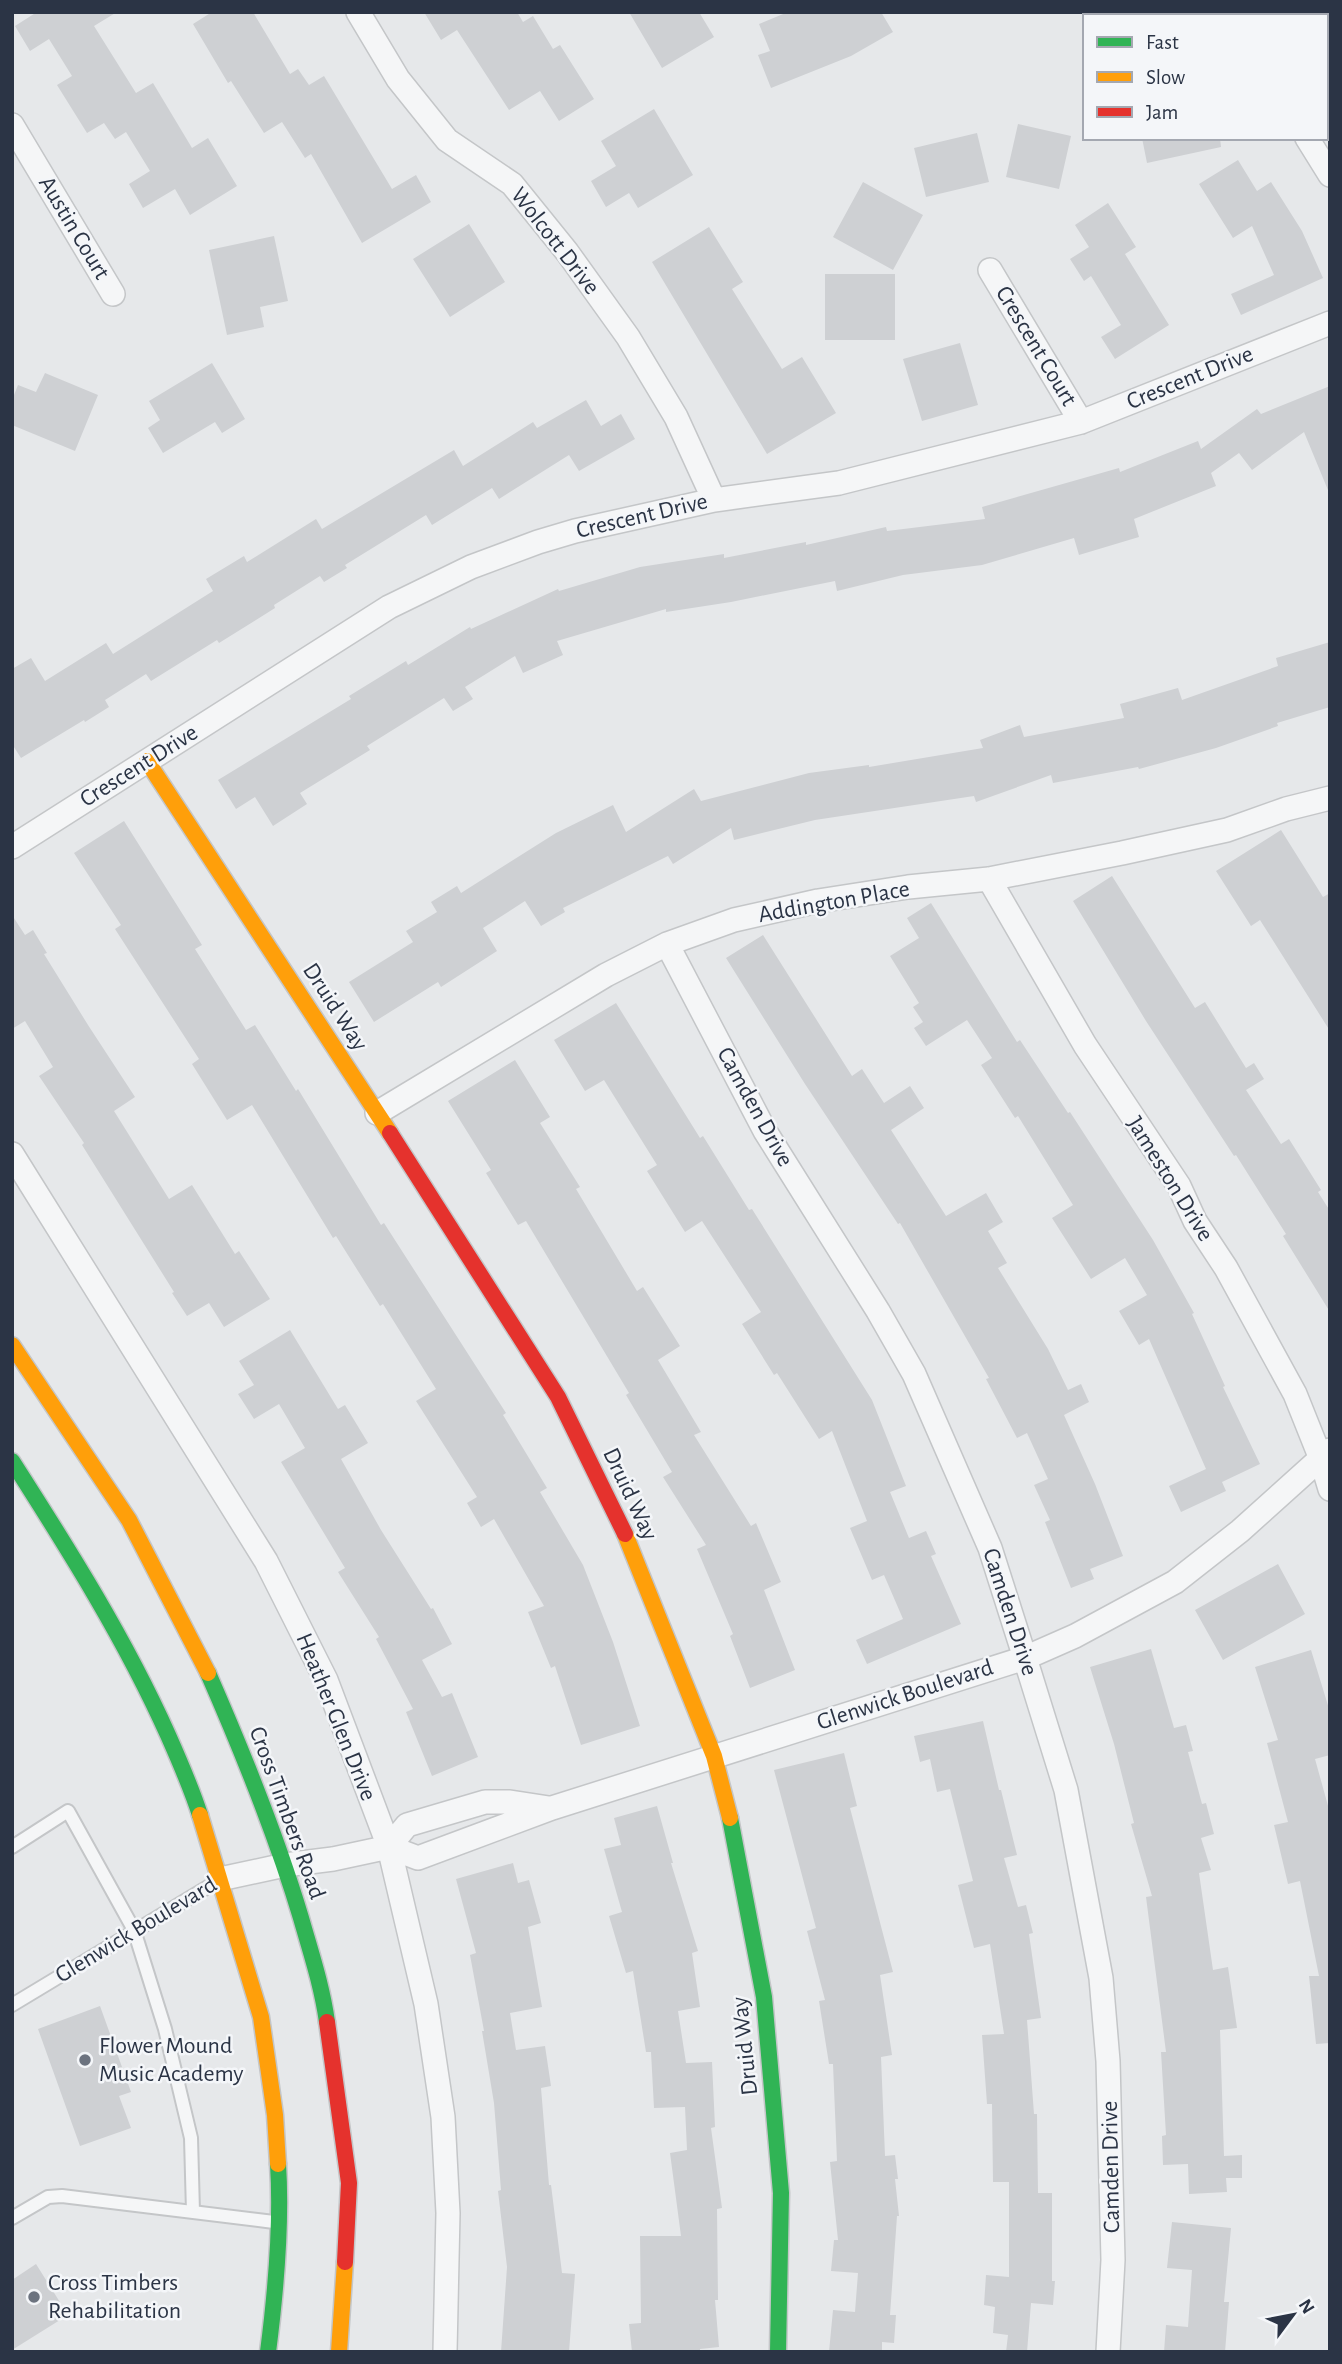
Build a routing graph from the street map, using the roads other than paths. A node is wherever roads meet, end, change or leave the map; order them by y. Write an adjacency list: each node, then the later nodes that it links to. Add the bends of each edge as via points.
1 (358, 12): 9 (street, Wolcott Drive, via 398,79 447,140 512,184 575,263 628,337 676,418)
2 (12, 125): 6 (street, Austin Court)
3 (1308, 140): 4 (street)
4 (1330, 174)
5 (990, 270): 8 (street, Crescent Court)
6 (113, 294)
7 (1330, 323): 8 (street, Crescent Drive)
8 (1081, 422): 9 (street, Crescent Drive, via 839,483)
9 (714, 500): 10 (street, Crescent Drive, via 575,531 471,567 388,607)
10 (147, 761): 12 (street, Crescent Drive); 15 (main road, Druid Way)
11 (1330, 798): 13 (street, Addington Place, via 1227,830)
12 (12, 846)
13 (989, 879): 14 (street, Addington Place, via 818,901 734,920); 18 (street, Jameston Drive, via 1085,1045 1179,1186)
14 (667, 944): 15 (street, Addington Place, via 606,975); 21 (street, Camden Drive, via 765,1130 914,1374 990,1548)
15 (377, 1113): 22 (main road, Druid Way, via 573,1423 623,1530)
16 (12, 1154): 25 (street, Heather Glen Drive, via 266,1561 326,1680)
17 (12, 1345): 26 (main road, Cross Timbers Road, via 129,1520 185,1626 248,1765)
18 (1326, 1455): 20 (street, Jameston Drive); 21 (street, Glenwick Boulevard, via 1175,1581)
19 (12, 1461): 27 (main road, via 84,1574 150,1695 192,1790)
20 (1330, 1489)
21 (1025, 1658): 22 (street, Glenwick Boulevard); 37 (street, Camden Drive, via 1066,1790 1101,1978 1113,2260)
22 (713, 1756): 23 (street, Glenwick Boulevard); 36 (main road, Druid Way, via 727,1805 764,1997 781,2193)
23 (552, 1808): 25 (street, Glenwick Boulevard, via 418,1858); 25 (street, Glenwick Boulevard, via 485,1802 407,1825)
24 (12, 1847): 28 (lane, via 68,1811)
25 (389, 1847): 26 (street, Glenwick Boulevard); 35 (street, Heather Glen Drive, via 426,2004 443,2117 448,2213)
26 (285, 1865): 27 (street, Glenwick Boulevard); 34 (main road, Cross Timbers Road, via 322,1989 349,2183)
27 (220, 1879): 28 (lane, Glenwick Boulevard); 32 (main road, via 261,2017 275,2115)
28 (134, 1930): 29 (lane, Glenwick Boulevard); 30 (lane, via 165,2029 191,2138)
29 (12, 2005)
30 (193, 2212): 31 (lane, via 62,2196 48,2197); 32 (lane)
31 (12, 2218)
32 (278, 2222): 33 (main road)
33 (268, 2352)
34 (339, 2352)
35 (445, 2352)
36 (778, 2352)
37 (1108, 2352)

